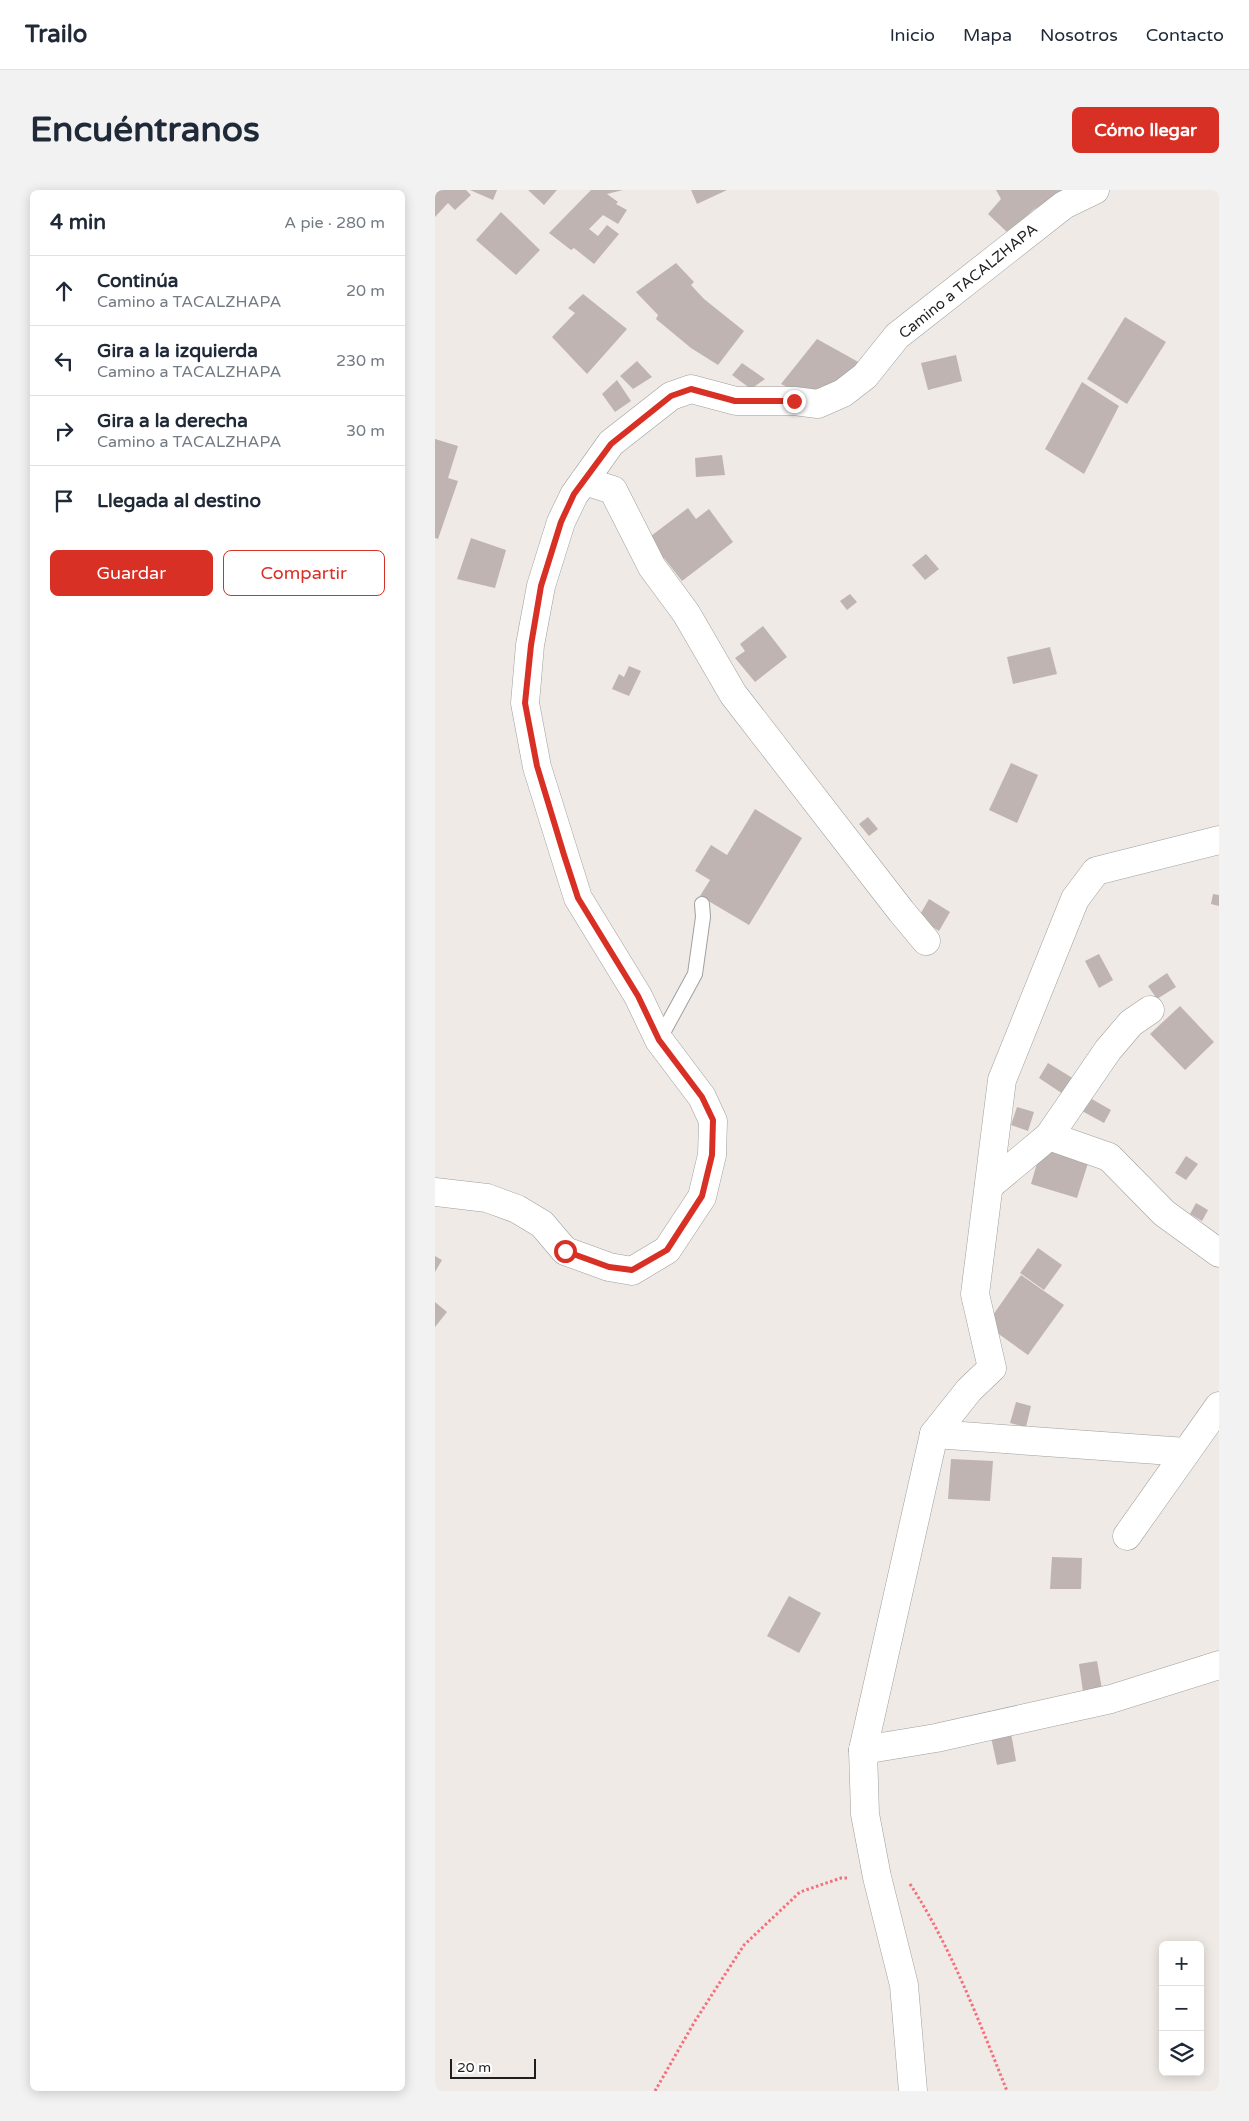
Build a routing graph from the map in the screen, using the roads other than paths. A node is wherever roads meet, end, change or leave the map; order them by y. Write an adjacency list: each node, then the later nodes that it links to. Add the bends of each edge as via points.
1 (1095, 190): 2 (street, Camino a TACALZHAPA, via 1064,205 897,336 865,376 843,393 818,404 735,401 691,389 671,396 611,444)
2 (584, 481): 5 (street, via 613,490 652,567 686,613 733,694); 7 (street, Camino a TACALZHAPA, via 561,522 541,586 525,703 537,766 578,898 638,996)
3 (1219, 840): 9 (street, via 1096,871 1075,899 1001,1080)
4 (702, 904): 7 (lane, via 695,974)
5 (927, 941)
6 (1150, 1010): 8 (street, via 1131,1023 1108,1050)
7 (659, 1040): 10 (street, Camino a TACALZHAPA, via 702,1097 713,1120 712,1155 702,1196 667,1250 632,1270 609,1267 565,1251 542,1224 517,1209 487,1198)
8 (1049, 1136): 9 (street); 11 (street, via 1109,1157 1164,1213)
9 (989, 1186): 13 (street, via 975,1294 992,1368 969,1390)
10 (435, 1192)
11 (1219, 1253)
12 (1219, 1406): 14 (street)
13 (934, 1434): 14 (street); 17 (street)
14 (1185, 1452): 15 (street)
15 (1127, 1536)
16 (1219, 1665): 17 (street, via 1111,1699 936,1738)
17 (863, 1750): 18 (street, via 865,1814 904,1985)
18 (913, 2091)

